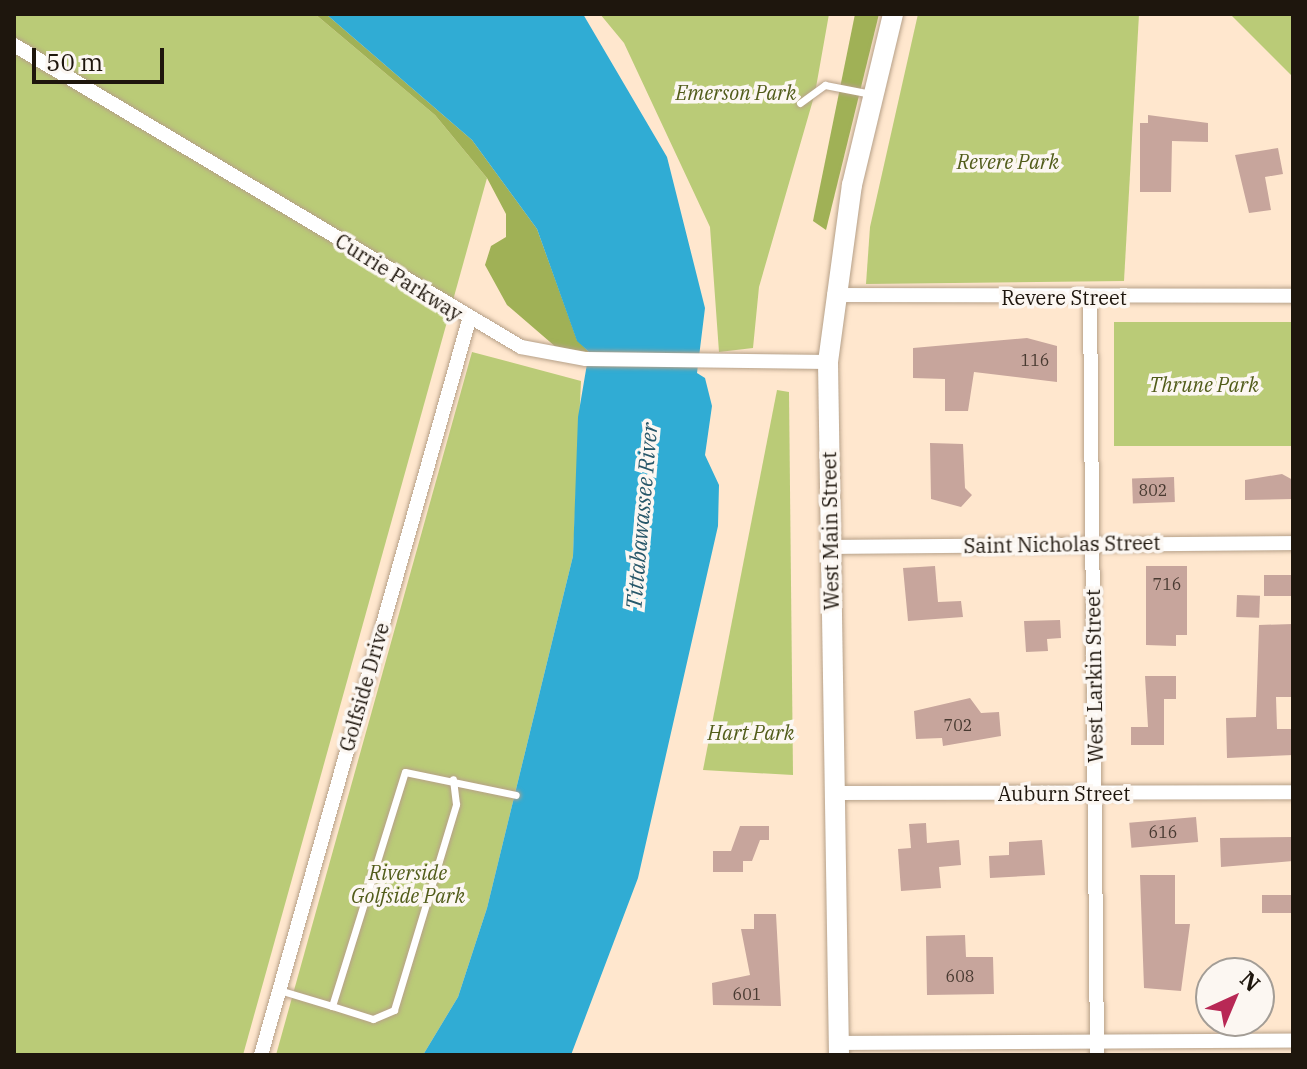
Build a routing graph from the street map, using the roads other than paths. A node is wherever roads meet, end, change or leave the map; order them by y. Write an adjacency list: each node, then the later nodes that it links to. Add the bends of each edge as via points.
1 (893, 14): 3 (street, West Main Street)
2 (14, 45): 8 (street, Currie Parkway)
3 (873, 95): 4 (lane, via 825,85); 5 (street, West Main Street)
4 (800, 103)
5 (834, 295): 7 (street, Revere Street); 9 (street, West Main Street)
6 (1293, 296): 7 (street, Revere Street)
7 (1090, 298): 11 (street, West Larkin Street)
8 (469, 320): 9 (street, Currie Parkway, via 546,356); 18 (street, Golfside Drive)
9 (828, 362): 12 (street, West Main Street)
10 (1293, 543): 11 (street, Saint Nicholas Street)
11 (1092, 544): 12 (street, Saint Nicholas Street); 16 (street, West Larkin Street)
12 (831, 547): 15 (street, West Main Street)
13 (453, 779): 17 (lane); 19 (lane, via 405,772); 19 (lane, via 456,804 394,1010 373,1019)
14 (1293, 792): 16 (street, Auburn Street)
15 (835, 793): 16 (street, Auburn Street); 22 (street, West Main Street)
16 (1095, 793): 21 (street, West Larkin Street)
17 (516, 795)
18 (277, 990): 19 (lane); 23 (street, Golfside Drive)
19 (332, 1006)
20 (1293, 1041): 21 (street)
21 (1097, 1048): 22 (street)
22 (839, 1049)
23 (261, 1055)

